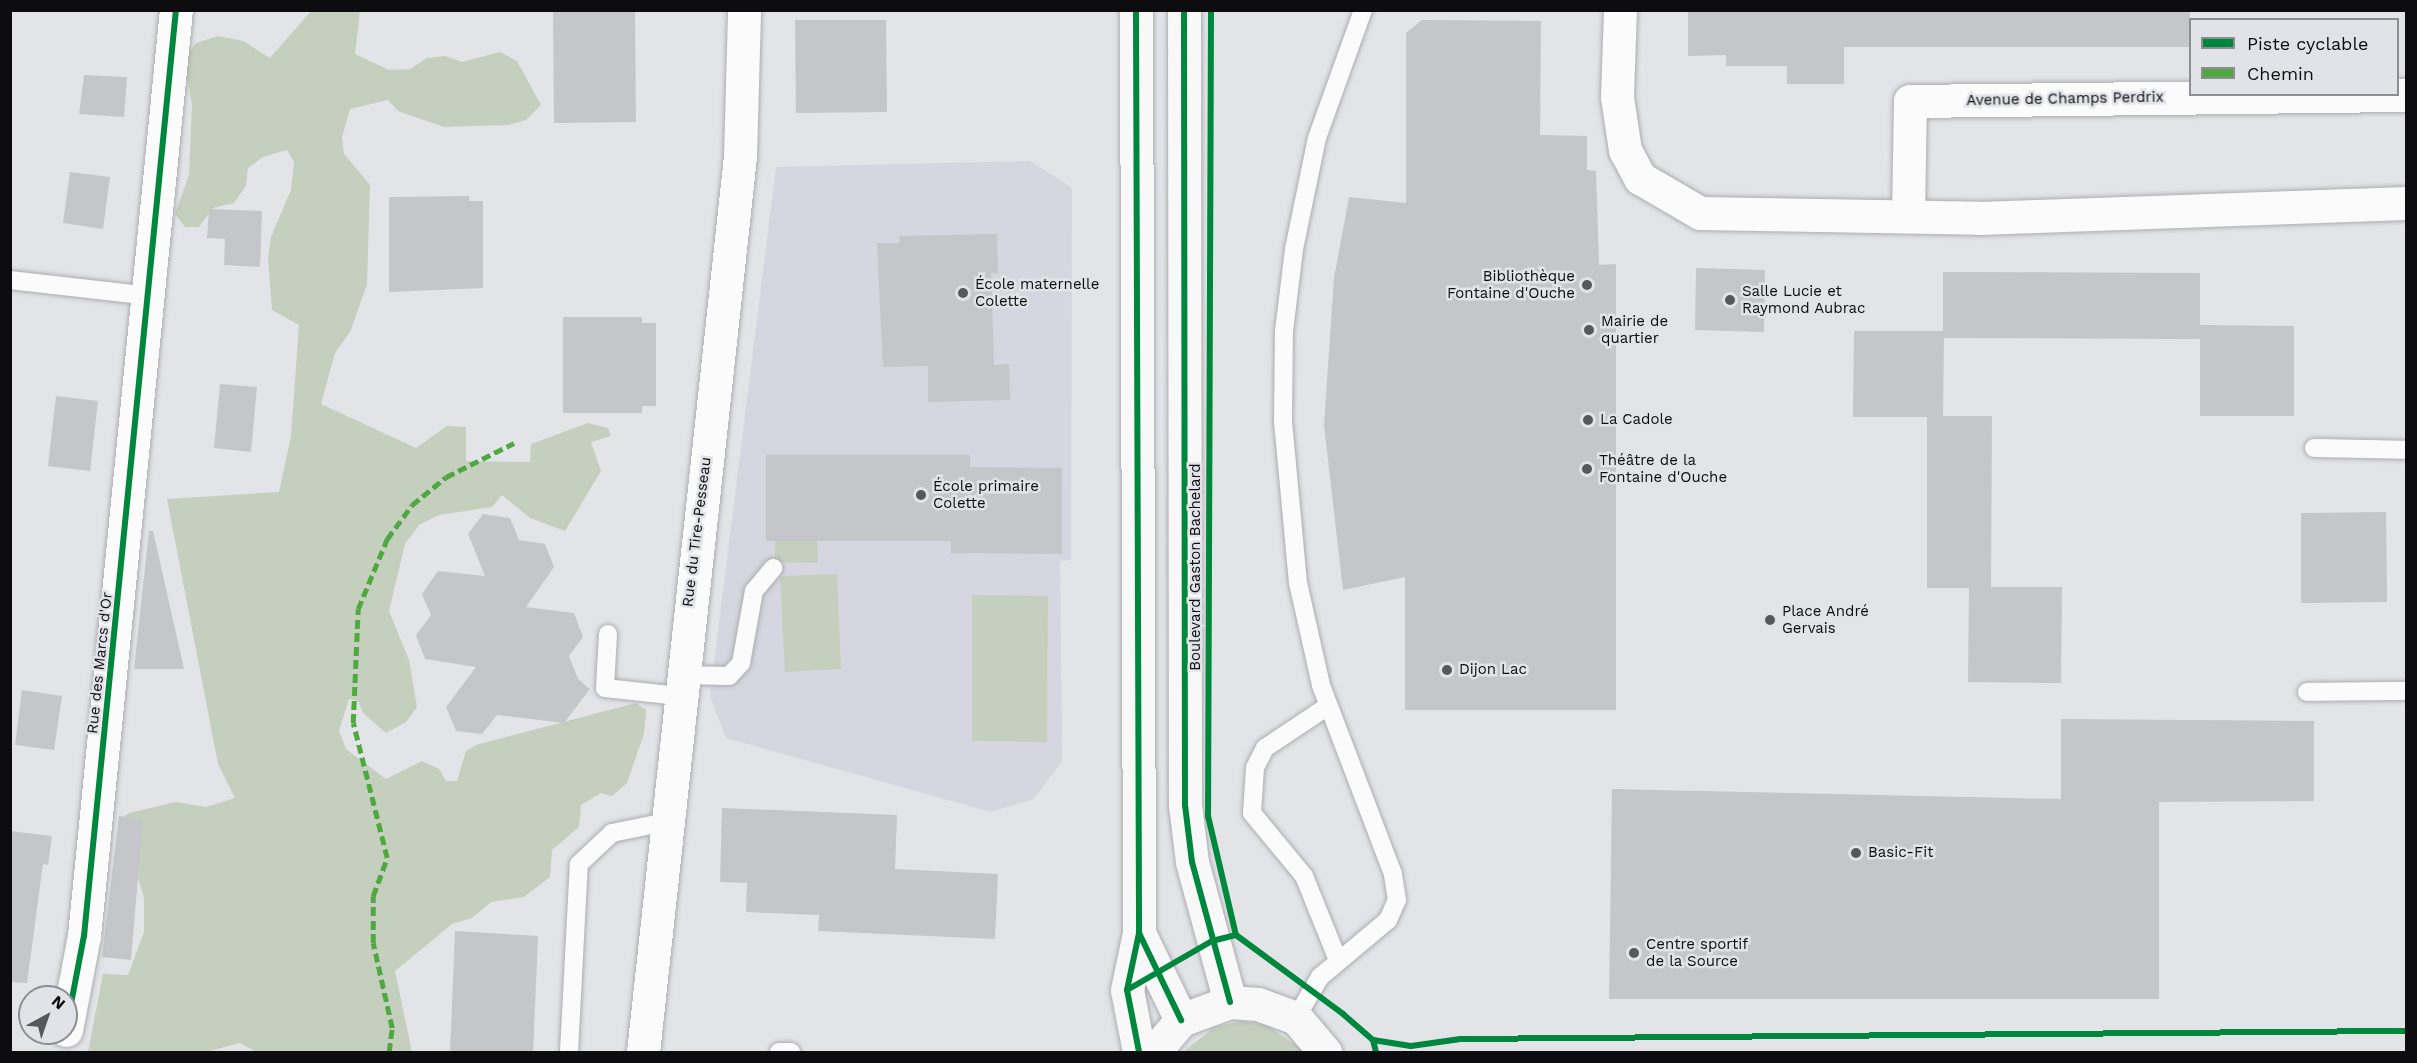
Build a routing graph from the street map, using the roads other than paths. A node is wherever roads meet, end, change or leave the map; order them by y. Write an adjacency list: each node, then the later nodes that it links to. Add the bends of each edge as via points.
1 (176, 10): 11 (street, Rue des Marcs d'Or)
2 (744, 10): 16 (street, Rue du Tire-Pesseau, via 740,156)
3 (1136, 10): 21 (street)
4 (1185, 10): 24 (street, Boulevard Gaston Bachelard, via 1185,805 1192,862)
5 (1363, 10): 19 (lane, via 1317,138 1294,249 1284,331 1287,500 1298,583)
6 (1620, 10): 9 (street, via 1617,97 1625,150 1640,178 1659,194 1700,213 1747,217)
7 (2323, 96): 9 (street, Avenue de Champs Perdrix, via 1910,101)
8 (2406, 203): 9 (street, via 1979,218)
9 (1908, 215)
10 (10, 280): 11 (lane)
11 (150, 296): 23 (street, Rue des Marcs d'Or, via 84,936)
12 (2314, 448): 13 (lane)
13 (2406, 450)
14 (773, 568): 16 (lane, via 754,591 741,663 729,676)
15 (608, 634): 16 (lane, via 605,688)
16 (680, 686): 20 (street, Rue du Tire-Pesseau)
17 (2406, 690): 18 (lane)
18 (2307, 692)
19 (1328, 706): 22 (lane, via 1393,874 1397,900 1388,921); 22 (lane, via 1265,748 1255,768 1252,813 1304,876)
20 (666, 822): 27 (lane, via 612,833 579,864); 28 (street, Rue du Tire-Pesseau)
21 (1139, 933): 26 (street); 31 (street, via 1127,990)
22 (1338, 960): 25 (lane, via 1320,977)
23 (75, 985)
24 (1230, 1002): 25 (street, via 1258,1004); 26 (street)
25 (1296, 1018): 33 (street)
26 (1181, 1020): 32 (street)
27 (569, 1053)
28 (643, 1053)
29 (779, 1053): 30 (lane)
30 (791, 1053)
31 (1139, 1053)
32 (1154, 1053)
33 (1325, 1053)

